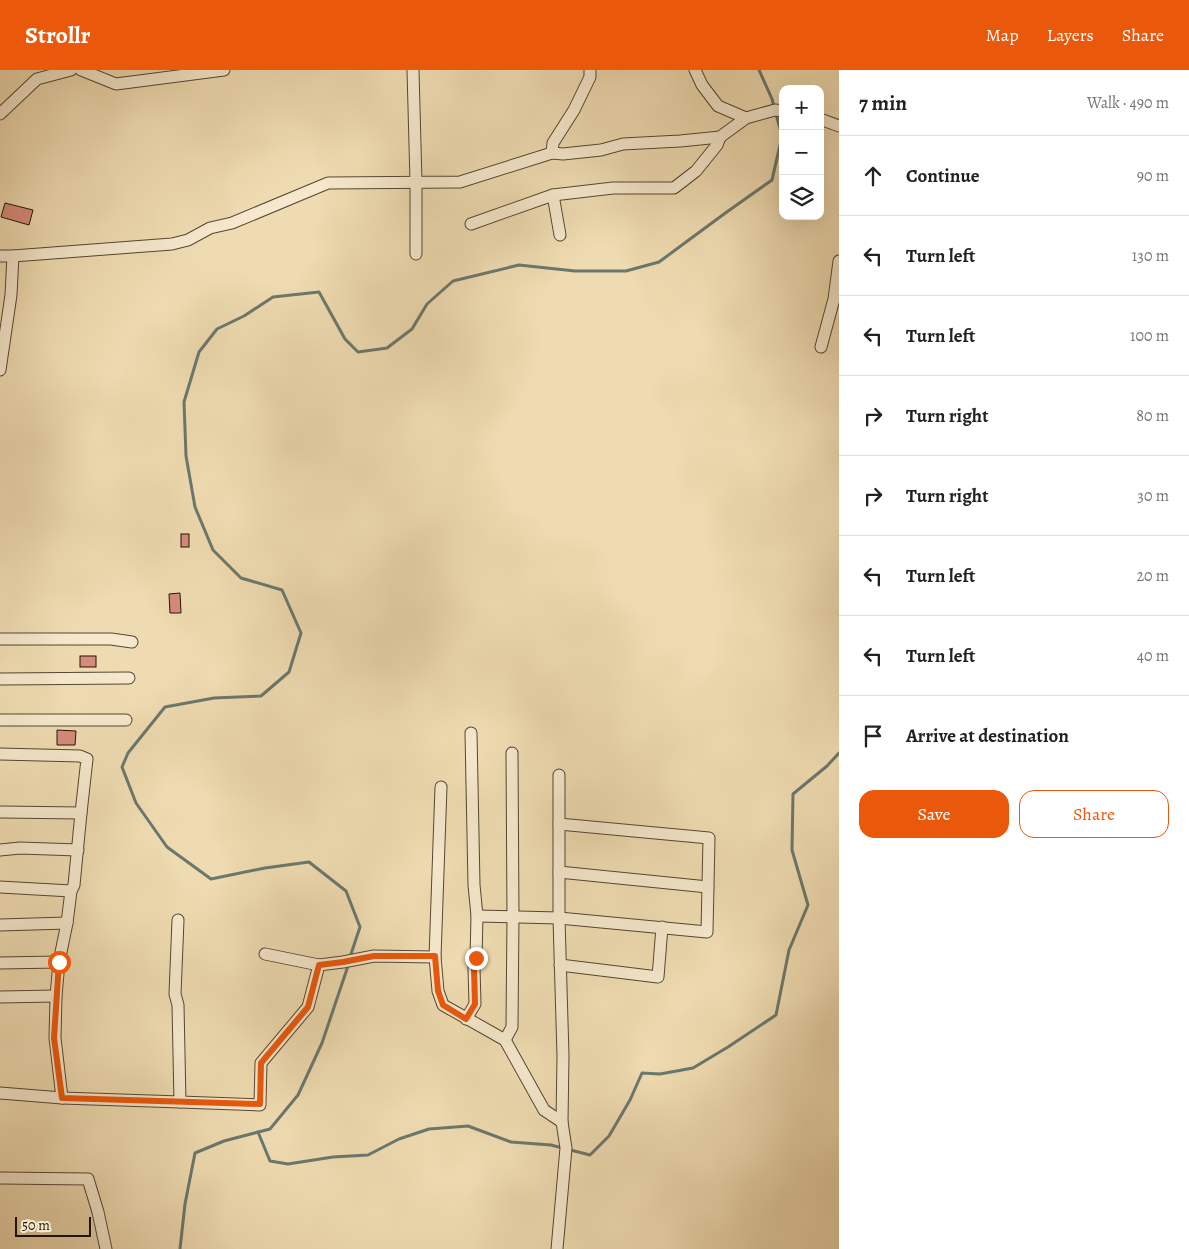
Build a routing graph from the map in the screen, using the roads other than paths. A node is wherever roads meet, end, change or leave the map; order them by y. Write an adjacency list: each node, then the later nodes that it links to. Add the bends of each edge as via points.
1 (71, 70): 8 (street, via 38,79)
2 (224, 70): 6 (street, via 116,84)
3 (413, 70): 14 (street)
4 (590, 70): 13 (street, via 590,77 553,143)
5 (695, 70): 9 (street, via 718,106)
6 (84, 71)
7 (779, 110): 9 (street)
8 (0, 114)
9 (746, 118): 12 (street)
10 (824, 120): 11 (street)
11 (839, 126)
12 (720, 137): 13 (street, via 623,144 563,154); 15 (street, via 696,170 674,188 613,188)
13 (552, 152): 14 (street, via 460,182)
14 (416, 182): 18 (street); 20 (street, via 328,183 172,244)
15 (553, 195): 16 (street); 17 (street)
16 (471, 224)
17 (560, 236)
18 (416, 254)
19 (0, 256): 20 (street)
20 (13, 256): 23 (street)
21 (839, 261): 22 (street, via 834,299)
22 (821, 347)
23 (0, 370)
24 (0, 639): 25 (street, via 111,639)
25 (132, 642)
26 (0, 678): 27 (street)
27 (130, 678)
28 (0, 720): 29 (street)
29 (126, 720)
30 (470, 733): 44 (street)
31 (512, 753): 45 (street)
32 (0, 754): 36 (street, via 87,758)
33 (559, 775): 37 (street)
34 (441, 788): 52 (street)
35 (0, 812): 36 (street)
36 (80, 813): 39 (street)
37 (559, 824): 40 (street); 41 (street, via 709,838)
38 (0, 850): 39 (street)
39 (78, 850): 43 (street)
40 (559, 872): 41 (street); 46 (street)
41 (708, 886): 50 (street, via 707,932)
42 (0, 887): 43 (street)
43 (72, 891): 48 (street)
44 (477, 916): 45 (street); 59 (street, via 475,1004)
45 (513, 917): 46 (street); 60 (street, via 512,1027)
46 (559, 918): 50 (street); 56 (street)
47 (178, 920): 63 (street, via 174,994 178,1005)
48 (67, 923): 49 (street); 53 (street)
49 (0, 925)
50 (662, 927): 56 (street, via 658,977)
51 (265, 954): 55 (street)
52 (435, 956): 55 (street, via 374,956); 59 (street, via 438,991 443,1005)
53 (59, 962): 54 (street); 57 (street)
54 (0, 963)
55 (319, 965): 63 (street, via 308,1007 261,1063 260,1104)
56 (560, 965): 64 (street)
57 (56, 996): 58 (street); 62 (street, via 54,1038)
58 (0, 997)
59 (466, 1019): 60 (street)
60 (504, 1040): 64 (street, via 544,1110)
61 (0, 1094): 62 (street)
62 (62, 1098): 63 (street)
63 (180, 1102)
64 (562, 1122): 67 (street, via 566,1148)
65 (0, 1178): 66 (street, via 88,1179)
66 (106, 1249)
67 (557, 1249)

